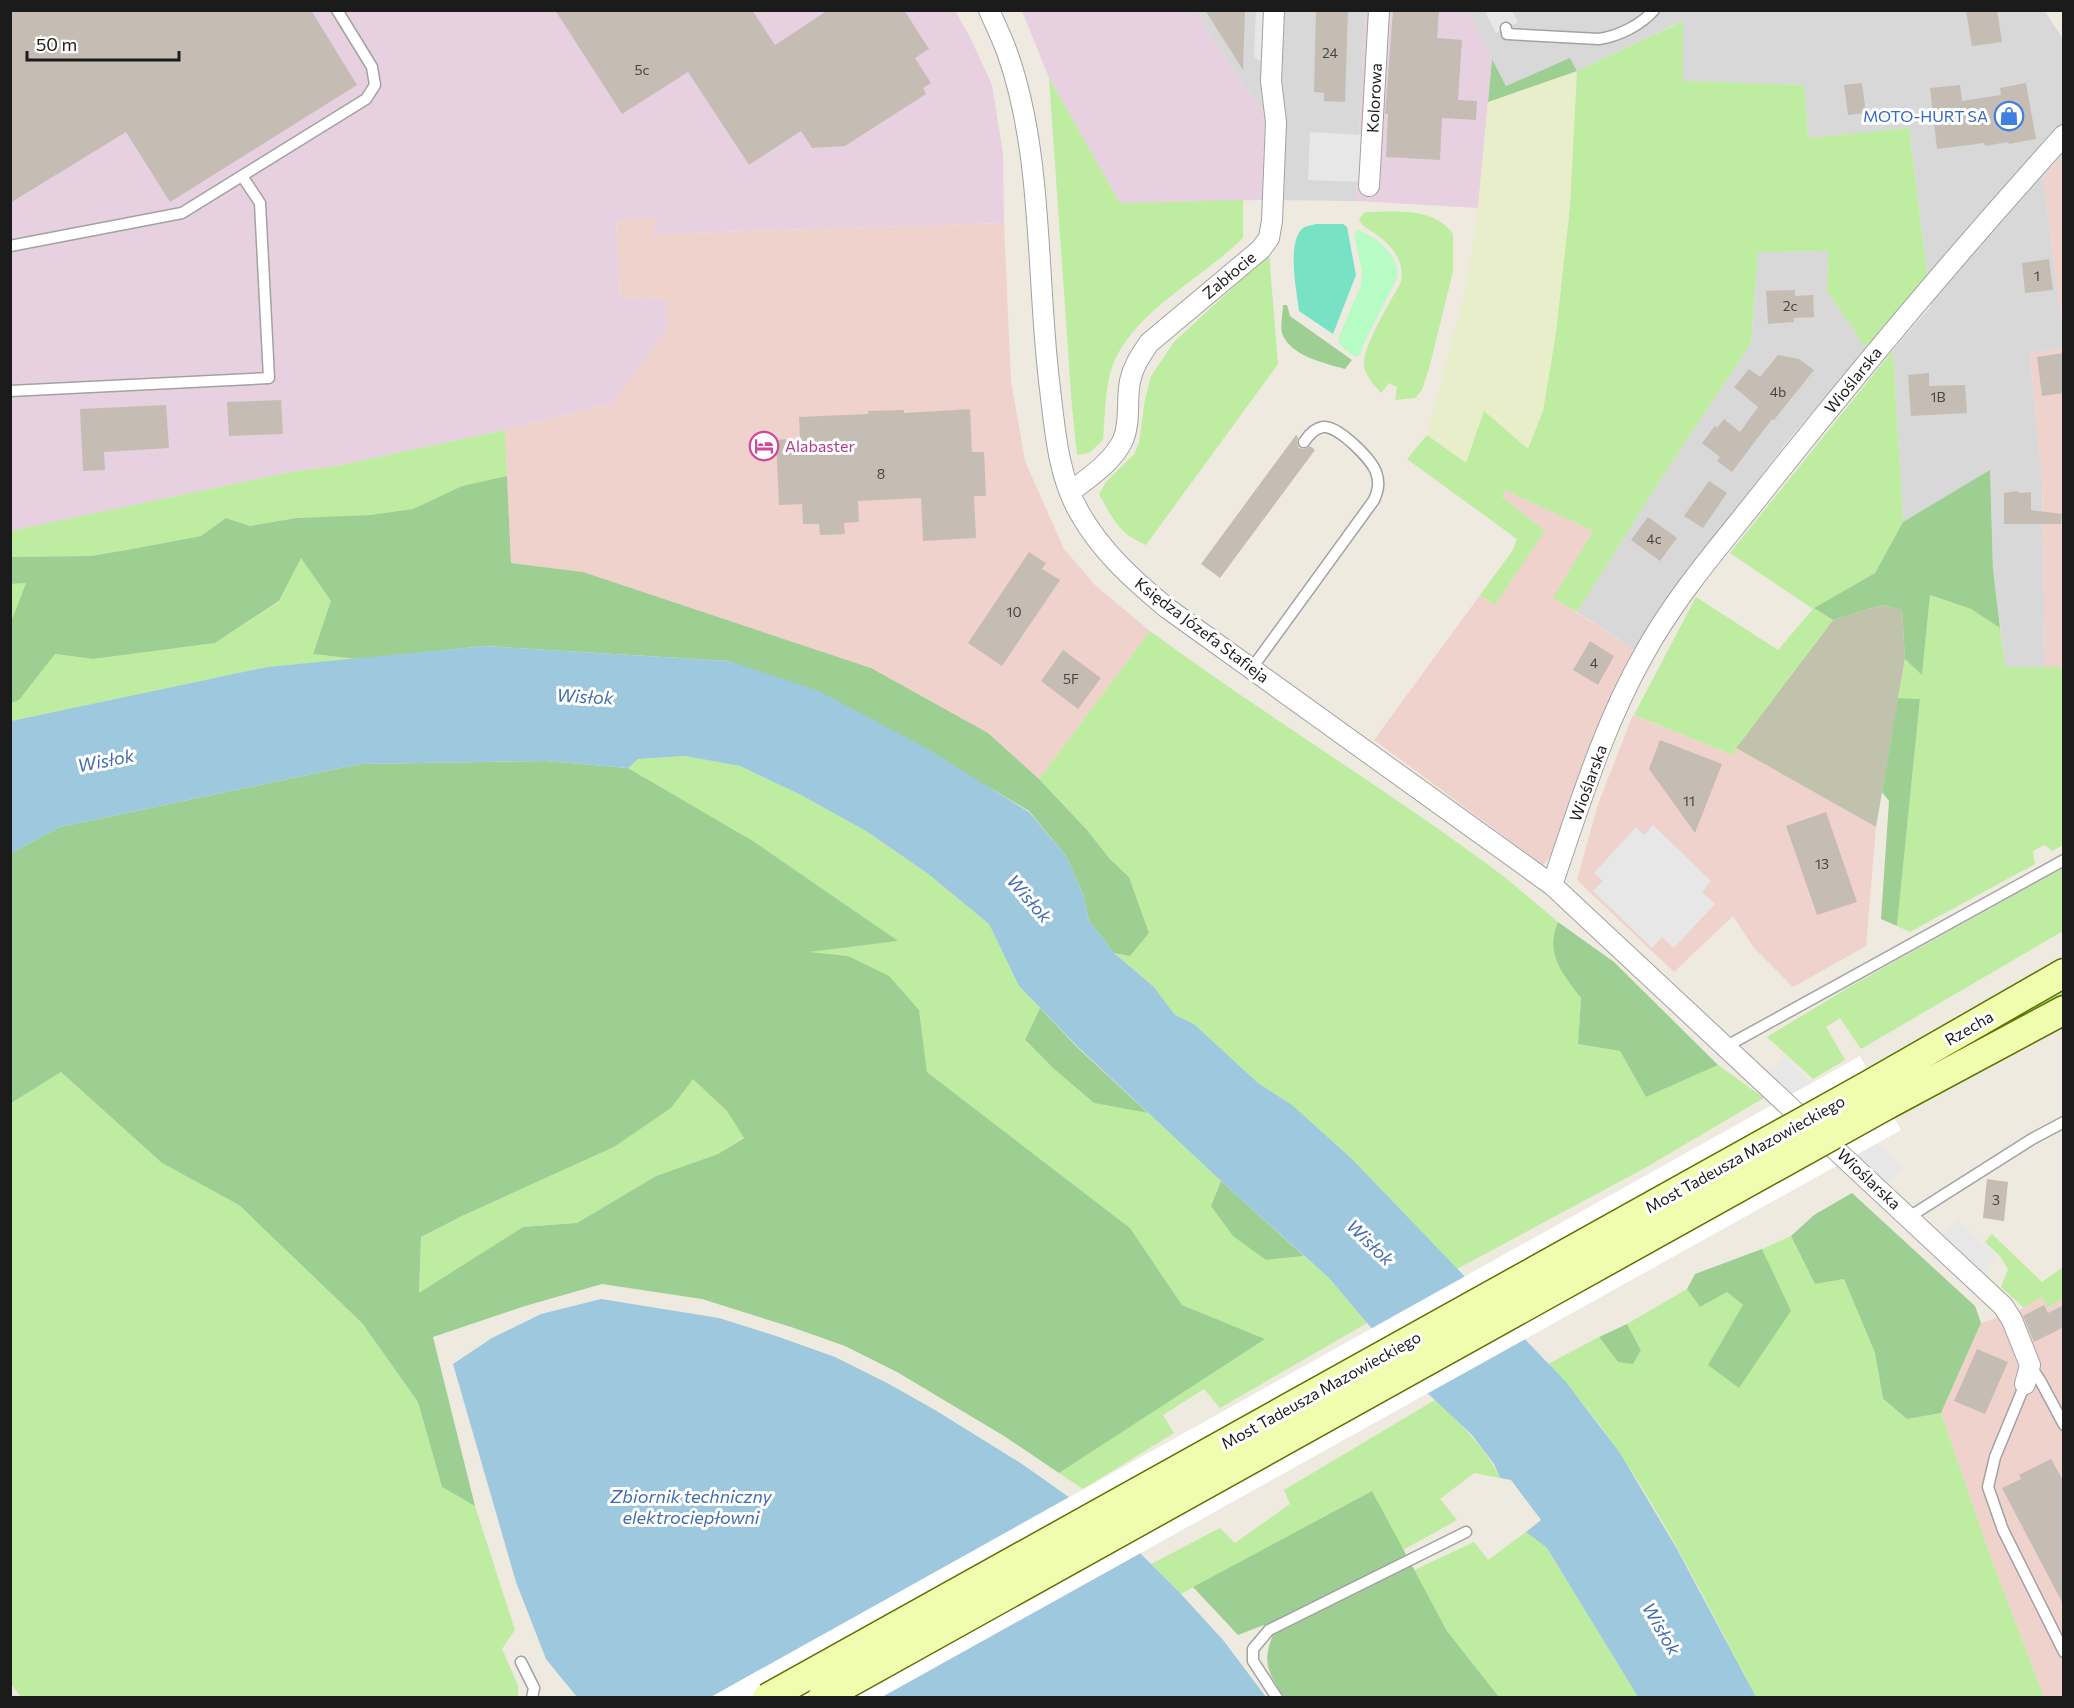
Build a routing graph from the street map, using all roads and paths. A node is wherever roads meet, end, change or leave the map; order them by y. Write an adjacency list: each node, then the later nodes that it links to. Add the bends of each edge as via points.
1 (337, 10): 8 (lane, via 372,67 375,85 366,99)
2 (988, 10): 13 (street, Księdza Józefa Stafieja, via 1007,51 1027,132 1044,347 1056,444)
3 (1274, 10): 13 (street, Zabłocie, via 1271,81 1276,122 1269,238 1261,249 1149,343 1130,380 1128,423 1122,442 1113,456)
4 (1379, 10): 9 (street, Kolorowa)
5 (1654, 10): 6 (lane, via 1636,25 1599,39 1507,34)
6 (1506, 28)
7 (2064, 135): 16 (street, Wioślarska, via 1904,318 1666,616 1620,702 1580,800)
8 (242, 176): 10 (lane, via 182,213); 11 (lane, via 260,203 269,378)
9 (1369, 186)
10 (10, 246)
11 (10, 391)
12 (1304, 442): 14 (lane, via 1318,429 1333,429 1370,462 1376,472 1378,490)
13 (1070, 492): 14 (street, Księdza Józefa Stafieja, via 1093,534 1139,585)
14 (1252, 668): 16 (street, Księdza Józefa Stafieja)
15 (2064, 860): 19 (lane)
16 (1552, 885): 19 (street, Wioślarska)
17 (2064, 974): 20 (main road, Rzecha)
18 (2064, 1010): 20 (main road, Rzecha)
19 (1725, 1047): 22 (street, Wioślarska)
20 (1881, 1094): 30 (main road, Most Tadeusza Mazowieckiego, bridge); 31 (main road, Most Tadeusza Mazowieckiego, bridge)
21 (2064, 1122): 22 (lane)
22 (1909, 1217): 23 (street, Wioślarska, via 2003,1306 2013,1320)
23 (2030, 1365): 24 (street); 25 (lane)
24 (2025, 1384): 27 (lane, via 1995,1457 1988,1487 2003,1530)
25 (2064, 1425)
26 (1466, 1532): 32 (lane, via 1269,1630 1253,1649 1253,1661)
27 (2064, 1652)
28 (521, 1662): 29 (lane, via 534,1688)
29 (532, 1698)
30 (767, 1698)
31 (822, 1698)
32 (1277, 1698)

